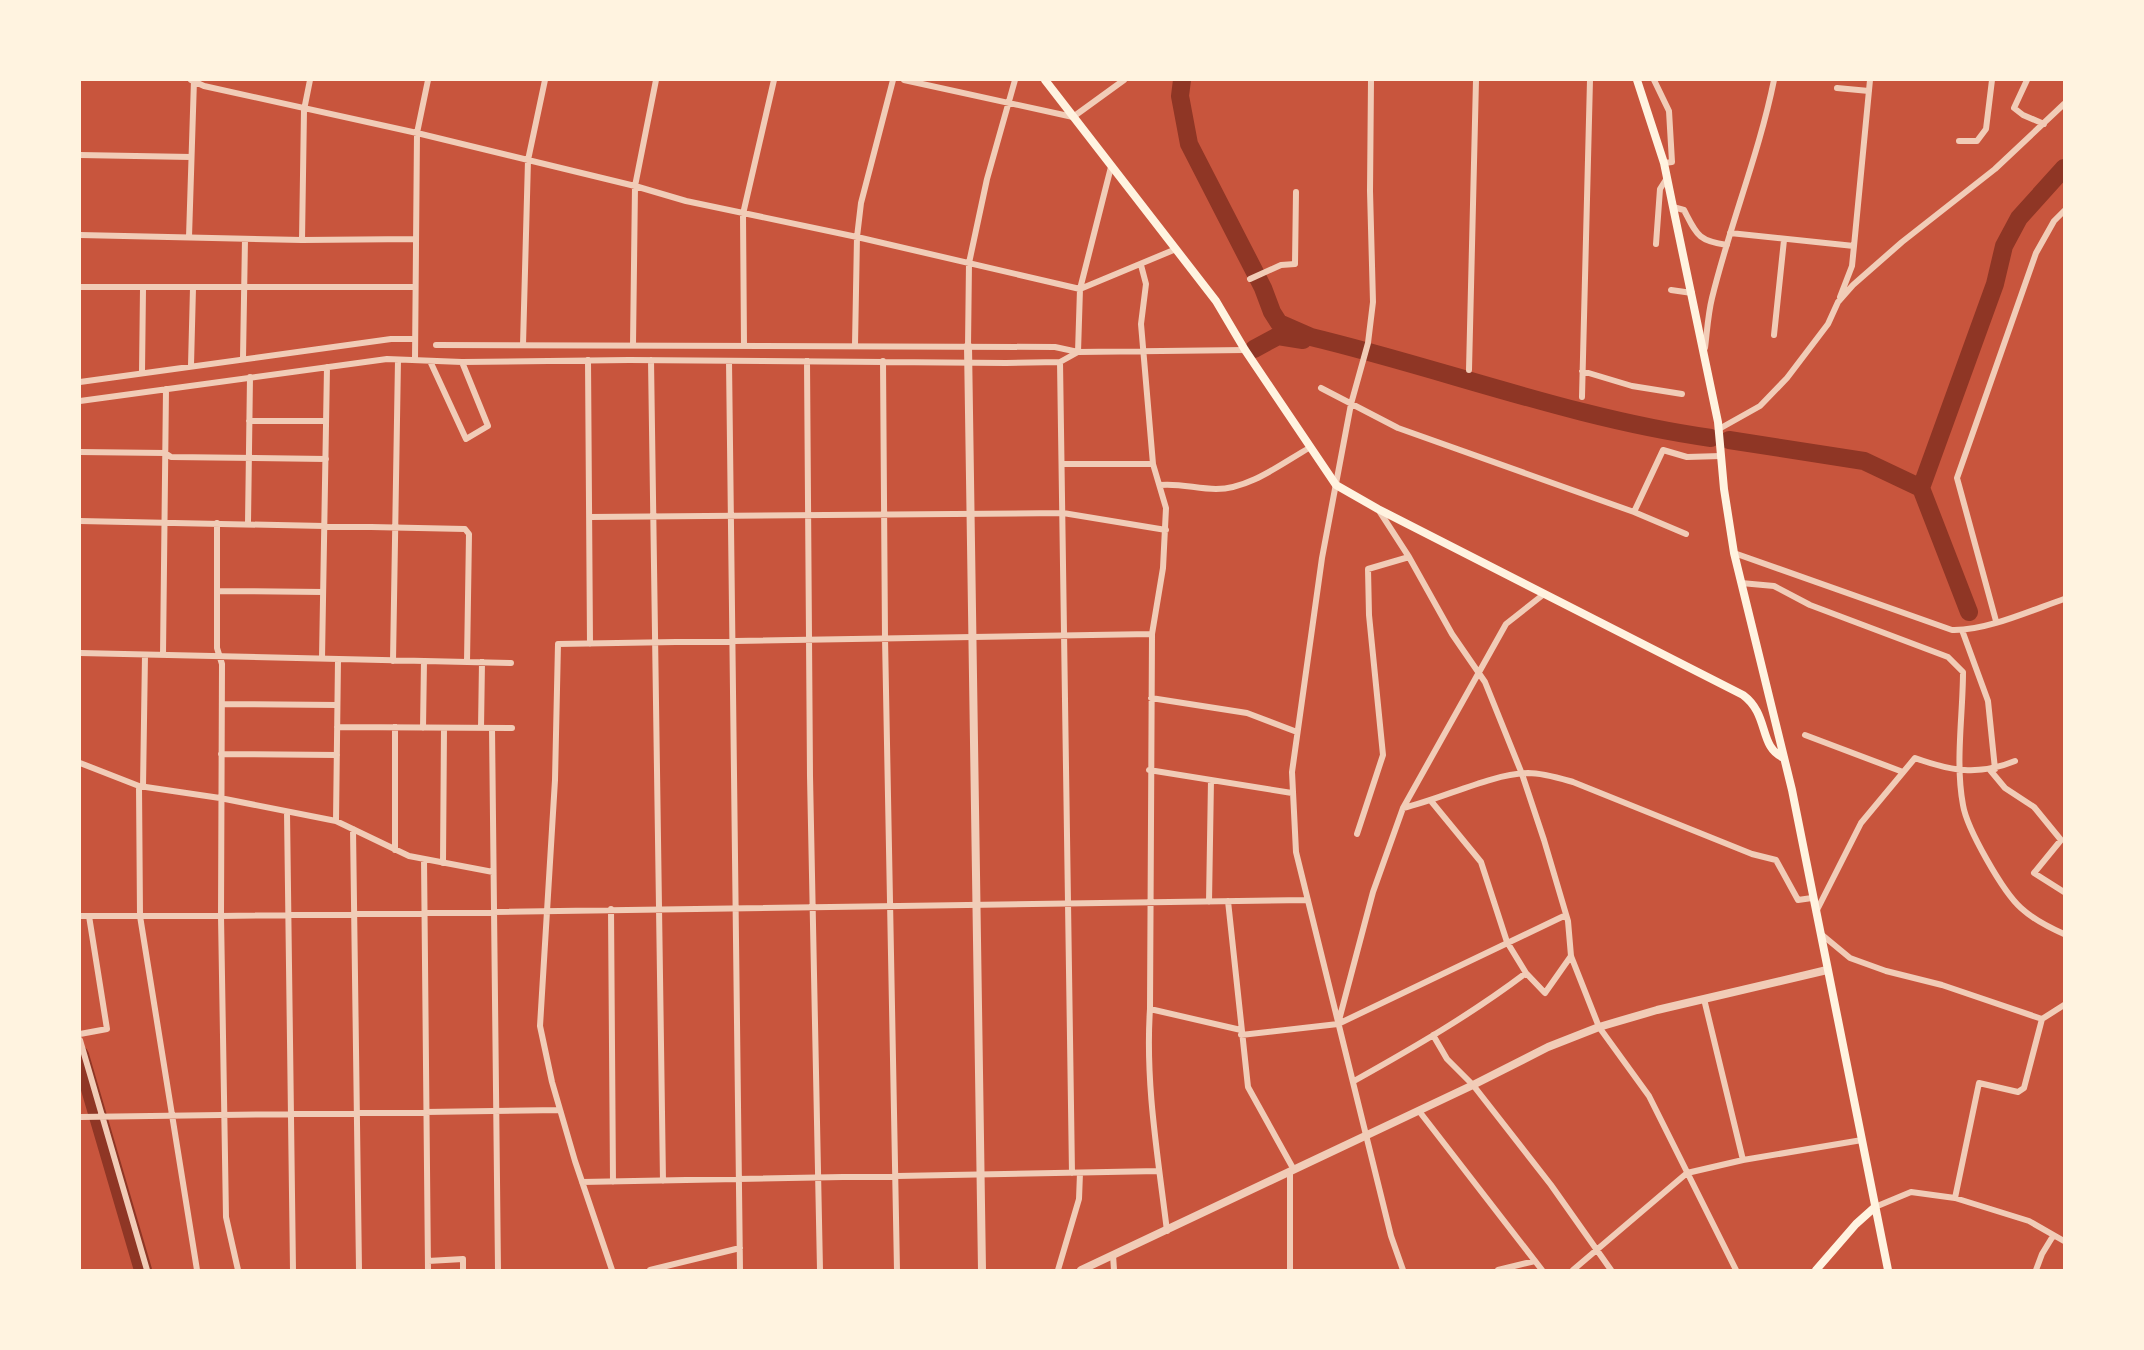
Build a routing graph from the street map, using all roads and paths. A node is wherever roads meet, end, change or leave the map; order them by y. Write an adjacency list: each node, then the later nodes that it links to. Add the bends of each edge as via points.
1 (193, 80): 21 (street); 32 (street)
2 (310, 80): 26 (street)
3 (428, 80): 29 (street)
4 (545, 80): 33 (street)
5 (656, 80): 37 (street)
6 (774, 80): 41 (street)
7 (893, 80): 45 (street, via 861,203)
8 (904, 80): 24 (street)
9 (1015, 80): 24 (street)
10 (1045, 80): 27 (main road)
11 (1124, 80): 27 (street)
12 (1371, 80): 102 (street, via 1373,302 1364,358)
13 (1476, 80): 92 (street)
14 (1590, 80): 93 (street)
15 (1637, 80): 34 (main road)
16 (1654, 80): 34 (street, via 1669,111 1672,162)
17 (1774, 80): 42 (street, via 1766,121)
18 (1870, 80): 23 (street)
19 (1992, 80): 30 (street, via 1986,129 1977,141)
20 (2026, 80): 28 (street, via 2014,108)
21 (205, 83): 26 (street)
22 (1837, 88): 23 (street)
23 (1869, 91): 52 (street)
24 (1009, 104): 27 (street); 54 (street, via 987,179)
25 (2064, 104): 28 (street)
26 (304, 110): 29 (street); 48 (street)
27 (1073, 117): 35 (main road)
28 (2044, 124): 65 (street, via 1995,169 1902,242)
29 (417, 133): 33 (street); 47 (street)
30 (1959, 141)
31 (80, 155): 32 (street)
32 (191, 157): 44 (street)
33 (528, 160): 37 (street); 69 (street)
34 (1664, 164): 36 (main road)
35 (1111, 166): 53 (main road); 62 (street)
36 (1667, 178): 39 (main road); 50 (street, via 1660,189)
37 (635, 186): 41 (street); 70 (street)
38 (1296, 192): 56 (street, via 1295,264 1281,265)
39 (1674, 207): 51 (street, via 1684,210 1696,234 1707,242); 64 (main road)
40 (2064, 211): 140 (street, via 2036,253 1957,478)
41 (744, 214): 45 (street); 71 (street)
42 (1730, 233): 49 (street); 51 (street)
43 (80, 235): 44 (street)
44 (189, 237): 46 (street)
45 (857, 237): 54 (street); 72 (street)
46 (245, 239): 48 (street); 58 (street)
47 (416, 239): 48 (street); 59 (street)
48 (302, 240)
49 (1784, 240): 52 (street); 66 (street)
50 (1656, 244)
51 (1727, 245): 77 (street, via 1712,301)
52 (1854, 246): 65 (street, via 1852,266)
53 (1176, 249): 55 (street); 74 (main road, via 1216,301)
54 (969, 263): 62 (street); 73 (street)
55 (1141, 265): 62 (street); 75 (street, via 1146,284 1141,324)
56 (1252, 278)
57 (80, 286): 61 (street)
58 (245, 287): 59 (street); 60 (street); 78 (street)
59 (414, 287): 67 (street)
60 (193, 288): 61 (street); 90 (street)
61 (142, 289): 94 (street)
62 (1080, 289): 76 (street)
63 (1671, 290): 64 (street)
64 (1692, 293): 77 (main road)
65 (1838, 302): 105 (street, via 1827,324 1787,378 1760,406)
66 (1774, 335)
67 (414, 339): 78 (street); 80 (street)
68 (436, 345): 69 (street)
69 (523, 345): 70 (street)
70 (633, 345): 71 (street)
71 (744, 345): 72 (street)
72 (855, 345): 73 (street)
73 (968, 346): 76 (street, via 1055,347); 88 (street)
74 (1245, 350): 75 (street); 106 (main road)
75 (1143, 351): 76 (street); 113 (street)
76 (1078, 352): 89 (street)
77 (1704, 353): 105 (main road)
78 (243, 358): 90 (street)
79 (398, 360): 80 (street); 91 (street); 130 (street)
80 (415, 360): 83 (street)
81 (588, 360): 82 (street); 87 (street); 124 (street)
82 (651, 360): 84 (street); 123 (street)
83 (430, 361): 87 (street); 87 (street, via 466,439 488,426)
84 (729, 361): 85 (street); 119 (street)
85 (807, 361): 86 (street); 120 (street)
86 (884, 361): 88 (street); 121 (street)
87 (462, 362)
88 (968, 362): 89 (street); 122 (street)
89 (1060, 362): 112 (street)
90 (191, 365): 94 (street)
91 (327, 367): 95 (street); 104 (street)
92 (1469, 370)
93 (1582, 371): 99 (street, via 1632,386); 100 (street)
94 (142, 372): 96 (street)
95 (250, 377): 98 (street); 103 (street)
96 (80, 382)
97 (1321, 388): 102 (street)
98 (166, 389): 101 (street); 108 (street)
99 (1682, 394)
100 (1582, 397)
101 (80, 401)
102 (1351, 404): 114 (street); 117 (street, via 1398,429)
103 (249, 421): 104 (street); 110 (street)
104 (326, 422): 111 (street)
105 (1719, 429): 109 (main road)
106 (1309, 448): 114 (main road); 115 (street, via 1254,480 1216,489 1180,483)
107 (80, 452): 108 (street)
108 (165, 453): 110 (street, via 171,457); 126 (street)
109 (1721, 456): 117 (street, via 1686,457 1663,450); 133 (main road)
110 (249, 458): 111 (street); 128 (street)
111 (326, 459): 129 (street)
112 (1062, 464): 113 (street); 118 (street)
113 (1153, 464): 115 (street)
114 (1336, 485): 116 (main road); 172 (street)
115 (1160, 486): 131 (street)
116 (1378, 509): 134 (street); 138 (main road)
117 (1634, 512): 132 (street)
118 (1062, 513): 122 (street); 131 (street); 143 (street)
119 (731, 514): 120 (street); 123 (street); 147 (street)
120 (807, 514): 121 (street); 146 (street)
121 (884, 514): 122 (street); 145 (street)
122 (970, 514): 144 (street)
123 (653, 516): 124 (street); 148 (street)
124 (590, 517): 149 (street)
125 (80, 521): 126 (street)
126 (165, 522): 127 (street); 152 (street)
127 (218, 523): 128 (street); 136 (street)
128 (248, 523): 129 (street)
129 (325, 524): 130 (street); 137 (street)
130 (395, 527): 156 (street); 158 (street, via 465,529 469,534)
131 (1166, 530): 142 (street)
132 (1686, 534)
133 (1734, 553): 135 (main road); 141 (street, via 1921,621)
134 (1409, 557): 161 (street, via 1452,634); 193 (street, via 1368,569 1383,755)
135 (1741, 583): 176 (main road); 179 (street, via 1774,586 1810,605 1948,657 1963,672)
136 (217, 591): 137 (street); 153 (street)
137 (323, 592): 154 (street)
138 (1544, 594): 161 (street, via 1506,624); 176 (main road, via 1743,695 1760,713 1769,747)
139 (2064, 600): 140 (street)
140 (1996, 621): 141 (street)
141 (1962, 630): 180 (street, via 1988,701)
142 (1152, 634): 143 (street); 162 (street)
143 (1064, 635): 144 (street); 204 (street)
144 (972, 637): 145 (street); 205 (street)
145 (885, 638): 146 (street); 206 (street)
146 (809, 640): 147 (street); 207 (street)
147 (731, 641): 148 (street); 209 (street)
148 (655, 642): 149 (street); 208 (street)
149 (590, 644): 211 (street, via 558,644)
150 (80, 654): 151 (street)
151 (145, 655): 152 (street); 185 (street)
152 (163, 655): 153 (street)
153 (219, 656): 154 (street); 163 (street)
154 (322, 658): 155 (street)
155 (338, 660): 156 (street); 164 (street)
156 (393, 661): 157 (street)
157 (424, 661): 158 (street); 167 (street)
158 (467, 662): 159 (street)
159 (482, 662): 160 (street); 169 (street)
160 (512, 663)
161 (1479, 671): 183 (street); 189 (street)
162 (1151, 698): 172 (street, via 1247,713); 181 (street)
163 (222, 704): 164 (street); 174 (street)
164 (337, 705): 165 (street)
165 (337, 727): 166 (street); 175 (street)
166 (395, 727): 167 (street); 194 (street)
167 (423, 728): 168 (street)
168 (444, 728): 169 (street); 196 (street)
169 (481, 728): 170 (street)
170 (492, 728): 171 (street); 197 (street)
171 (512, 728)
172 (1297, 732): 186 (street)
173 (1805, 735): 182 (street)
174 (221, 754): 175 (street); 187 (street)
175 (337, 755): 191 (street)
176 (1784, 758): 199 (main road)
177 (2014, 761): 180 (street)
178 (80, 764): 185 (street)
179 (1960, 769): 180 (street); 182 (street, via 1943,768 1915,758); 223 (street, via 1963,808 1998,878 2019,907)
180 (1993, 769): 198 (street, via 2005,788 2034,807 2061,840 2034,873)
181 (1149, 770): 184 (street); 202 (street)
182 (1903, 772): 216 (street, via 1861,823)
183 (1522, 774): 188 (street); 199 (street, via 1544,774 1573,782 1752,854 1776,860 1798,900); 217 (street)
184 (1211, 780): 186 (street); 203 (street)
185 (141, 787): 187 (street); 220 (street)
186 (1292, 794): 200 (street, via 1296,852)
187 (220, 798): 190 (street); 221 (street)
188 (1431, 801): 189 (street); 224 (street, via 1481,862)
189 (1403, 808): 232 (street, via 1373,892)
190 (287, 812): 191 (street); 214 (street)
191 (336, 821): 192 (street)
192 (353, 830): 194 (street); 215 (street)
193 (1357, 834)
194 (395, 850): 195 (street)
195 (424, 859): 196 (street); 213 (street)
196 (443, 863): 197 (street)
197 (492, 872): 212 (street)
198 (2064, 892)
199 (1812, 898): 216 (main road)
200 (1308, 900): 201 (street); 232 (street)
201 (1228, 901): 203 (street); 234 (street)
202 (1151, 902): 203 (street); 204 (street); 230 (street)
203 (1209, 902)
204 (1068, 903): 205 (street); 255 (street)
205 (976, 904): 206 (street); 258 (street)
206 (891, 906): 207 (street); 259 (street)
207 (813, 907): 209 (street); 260 (street)
208 (659, 908): 209 (street); 210 (street); 262 (street)
209 (735, 908): 261 (street)
210 (611, 909): 211 (street); 264 (street)
211 (548, 910): 212 (street); 241 (street, via 540,1026)
212 (494, 911): 213 (street); 240 (street)
213 (424, 912): 215 (street); 243 (street)
214 (287, 914): 215 (street); 221 (street); 246 (street)
215 (354, 914): 244 (street)
216 (1815, 914): 222 (main road)
217 (1566, 915): 224 (street); 225 (street)
218 (80, 916): 219 (street)
219 (89, 916): 220 (street); 235 (street, via 107,1029)
220 (140, 916): 221 (street); 247 (street)
221 (221, 916): 245 (street)
222 (1819, 933): 226 (main road); 231 (street, via 1850,957 1886,971 1942,985)
223 (2064, 934)
224 (1507, 942): 227 (street); 232 (street)
225 (1571, 956): 227 (street, via 1545,993); 233 (street)
226 (1827, 970): 228 (street); 251 (main road)
227 (1526, 973): 236 (street)
228 (1704, 999): 233 (street); 252 (street)
229 (2064, 1005): 231 (street)
230 (1150, 1008): 234 (street); 253 (street, via 1147,1047)
231 (2042, 1019): 265 (street, via 2024,1088 2018,1092 1979,1083)
232 (1338, 1024): 234 (street); 238 (street)
233 (1599, 1026): 239 (street); 257 (street, via 1649,1096)
234 (1241, 1033): 254 (street, via 1248,1087 1275,1132)
235 (80, 1034)
236 (1433, 1035): 238 (street); 239 (street, via 1448,1059)
237 (80, 1040): 248 (street)
238 (1354, 1081): 250 (street)
239 (1473, 1085): 242 (street); 271 (street)
240 (497, 1110): 241 (street); 243 (street); 282 (street)
241 (560, 1110): 263 (street)
242 (1419, 1111): 250 (street); 274 (street)
243 (426, 1112): 244 (street); 273 (street)
244 (357, 1113): 246 (street); 279 (street)
245 (224, 1114): 246 (street); 247 (street); 277 (street, via 226,1217)
246 (290, 1114): 278 (street)
247 (172, 1115): 248 (street); 276 (street)
248 (99, 1117): 249 (street); 275 (street)
249 (80, 1118)
250 (1368, 1135): 254 (street); 293 (street, via 1391,1236)
251 (1862, 1140): 252 (street); 266 (main road)
252 (1743, 1160): 257 (street)
253 (1159, 1171): 256 (street); 267 (street)
254 (1292, 1171): 267 (street); 292 (street)
255 (1072, 1173): 256 (street); 258 (street)
256 (1080, 1173): 289 (street, via 1079,1199)
257 (1687, 1173): 271 (street); 298 (street)
258 (981, 1175): 259 (street); 288 (street)
259 (896, 1176): 260 (street); 287 (street)
260 (818, 1178): 261 (street); 286 (street)
261 (739, 1179): 262 (street); 270 (street)
262 (663, 1181): 264 (street)
263 (582, 1182): 264 (street); 283 (street)
264 (613, 1182)
265 (1956, 1198): 266 (street, via 1911,1192); 268 (street, via 2029,1221)
266 (1875, 1207): 299 (main road); 300 (main road)
267 (1167, 1231): 272 (street)
268 (2054, 1236): 269 (street); 301 (street)
269 (2064, 1238)
270 (740, 1248): 284 (street); 285 (street)
271 (1597, 1250): 296 (street); 297 (street)
272 (1113, 1255): 290 (street); 291 (street)
273 (428, 1261): 280 (street); 281 (street, via 463,1259)
274 (1535, 1261): 294 (street); 295 (street)
275 (147, 1270)
276 (197, 1270)
277 (238, 1270)
278 (293, 1270)
279 (359, 1270)
280 (428, 1270)
281 (463, 1270)
282 (498, 1270)
283 (612, 1270)
284 (650, 1270)
285 (741, 1270)
286 (820, 1270)
287 (897, 1270)
288 (982, 1270)
289 (1058, 1270)
290 (1081, 1270)
291 (1113, 1270)
292 (1290, 1270)
293 (1403, 1270)
294 (1498, 1270)
295 (1542, 1270)
296 (1573, 1270)
297 (1611, 1270)
298 (1736, 1270)
299 (1816, 1270)
300 (1888, 1270)
301 (2036, 1270)

